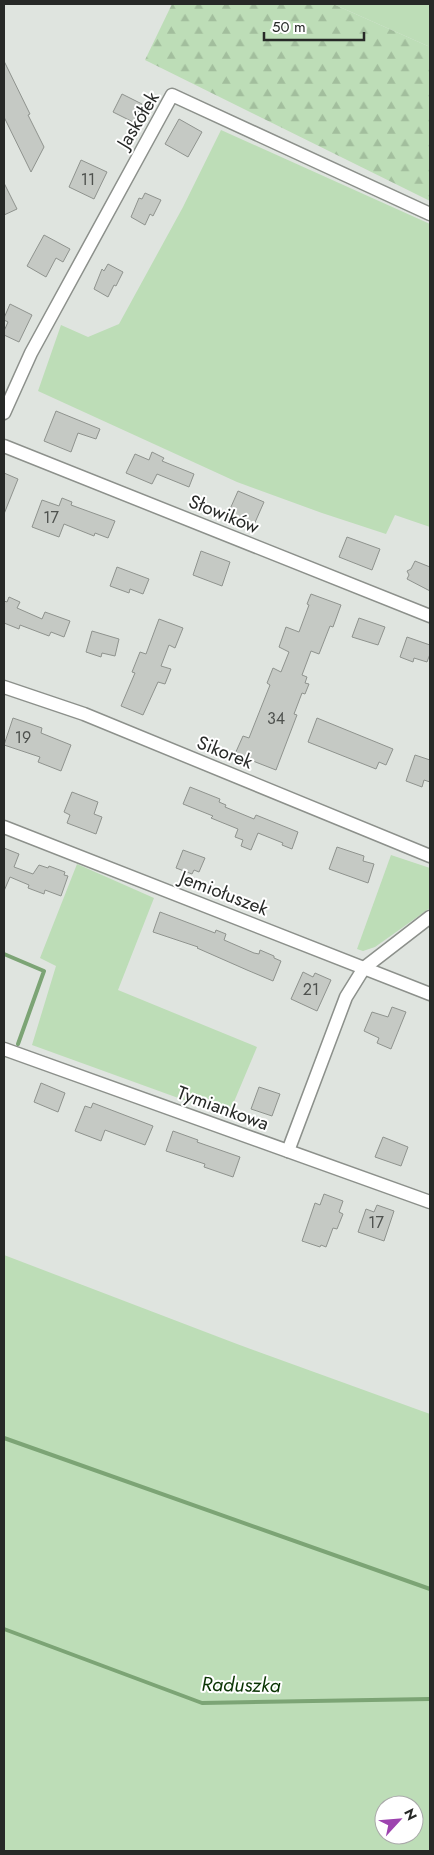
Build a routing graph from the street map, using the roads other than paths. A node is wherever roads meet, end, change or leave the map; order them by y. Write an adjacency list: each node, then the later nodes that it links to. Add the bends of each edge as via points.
1 (430, 214): 2 (street, Jaskółek, via 172,94 31,353)
2 (4, 413)
3 (4, 446): 4 (street, Słowików)
4 (430, 616)
5 (4, 687): 7 (street, Sikorek, via 84,714)
6 (4, 827): 9 (street, Jemiołuszek)
7 (430, 856)
8 (430, 917): 9 (street)
9 (364, 968): 10 (street, Jemiołuszek); 12 (street, via 346,997)
10 (430, 994)
11 (4, 1049): 12 (street, Tymiankowa)
12 (288, 1151): 13 (street, Tymiankowa)
13 (430, 1202)

